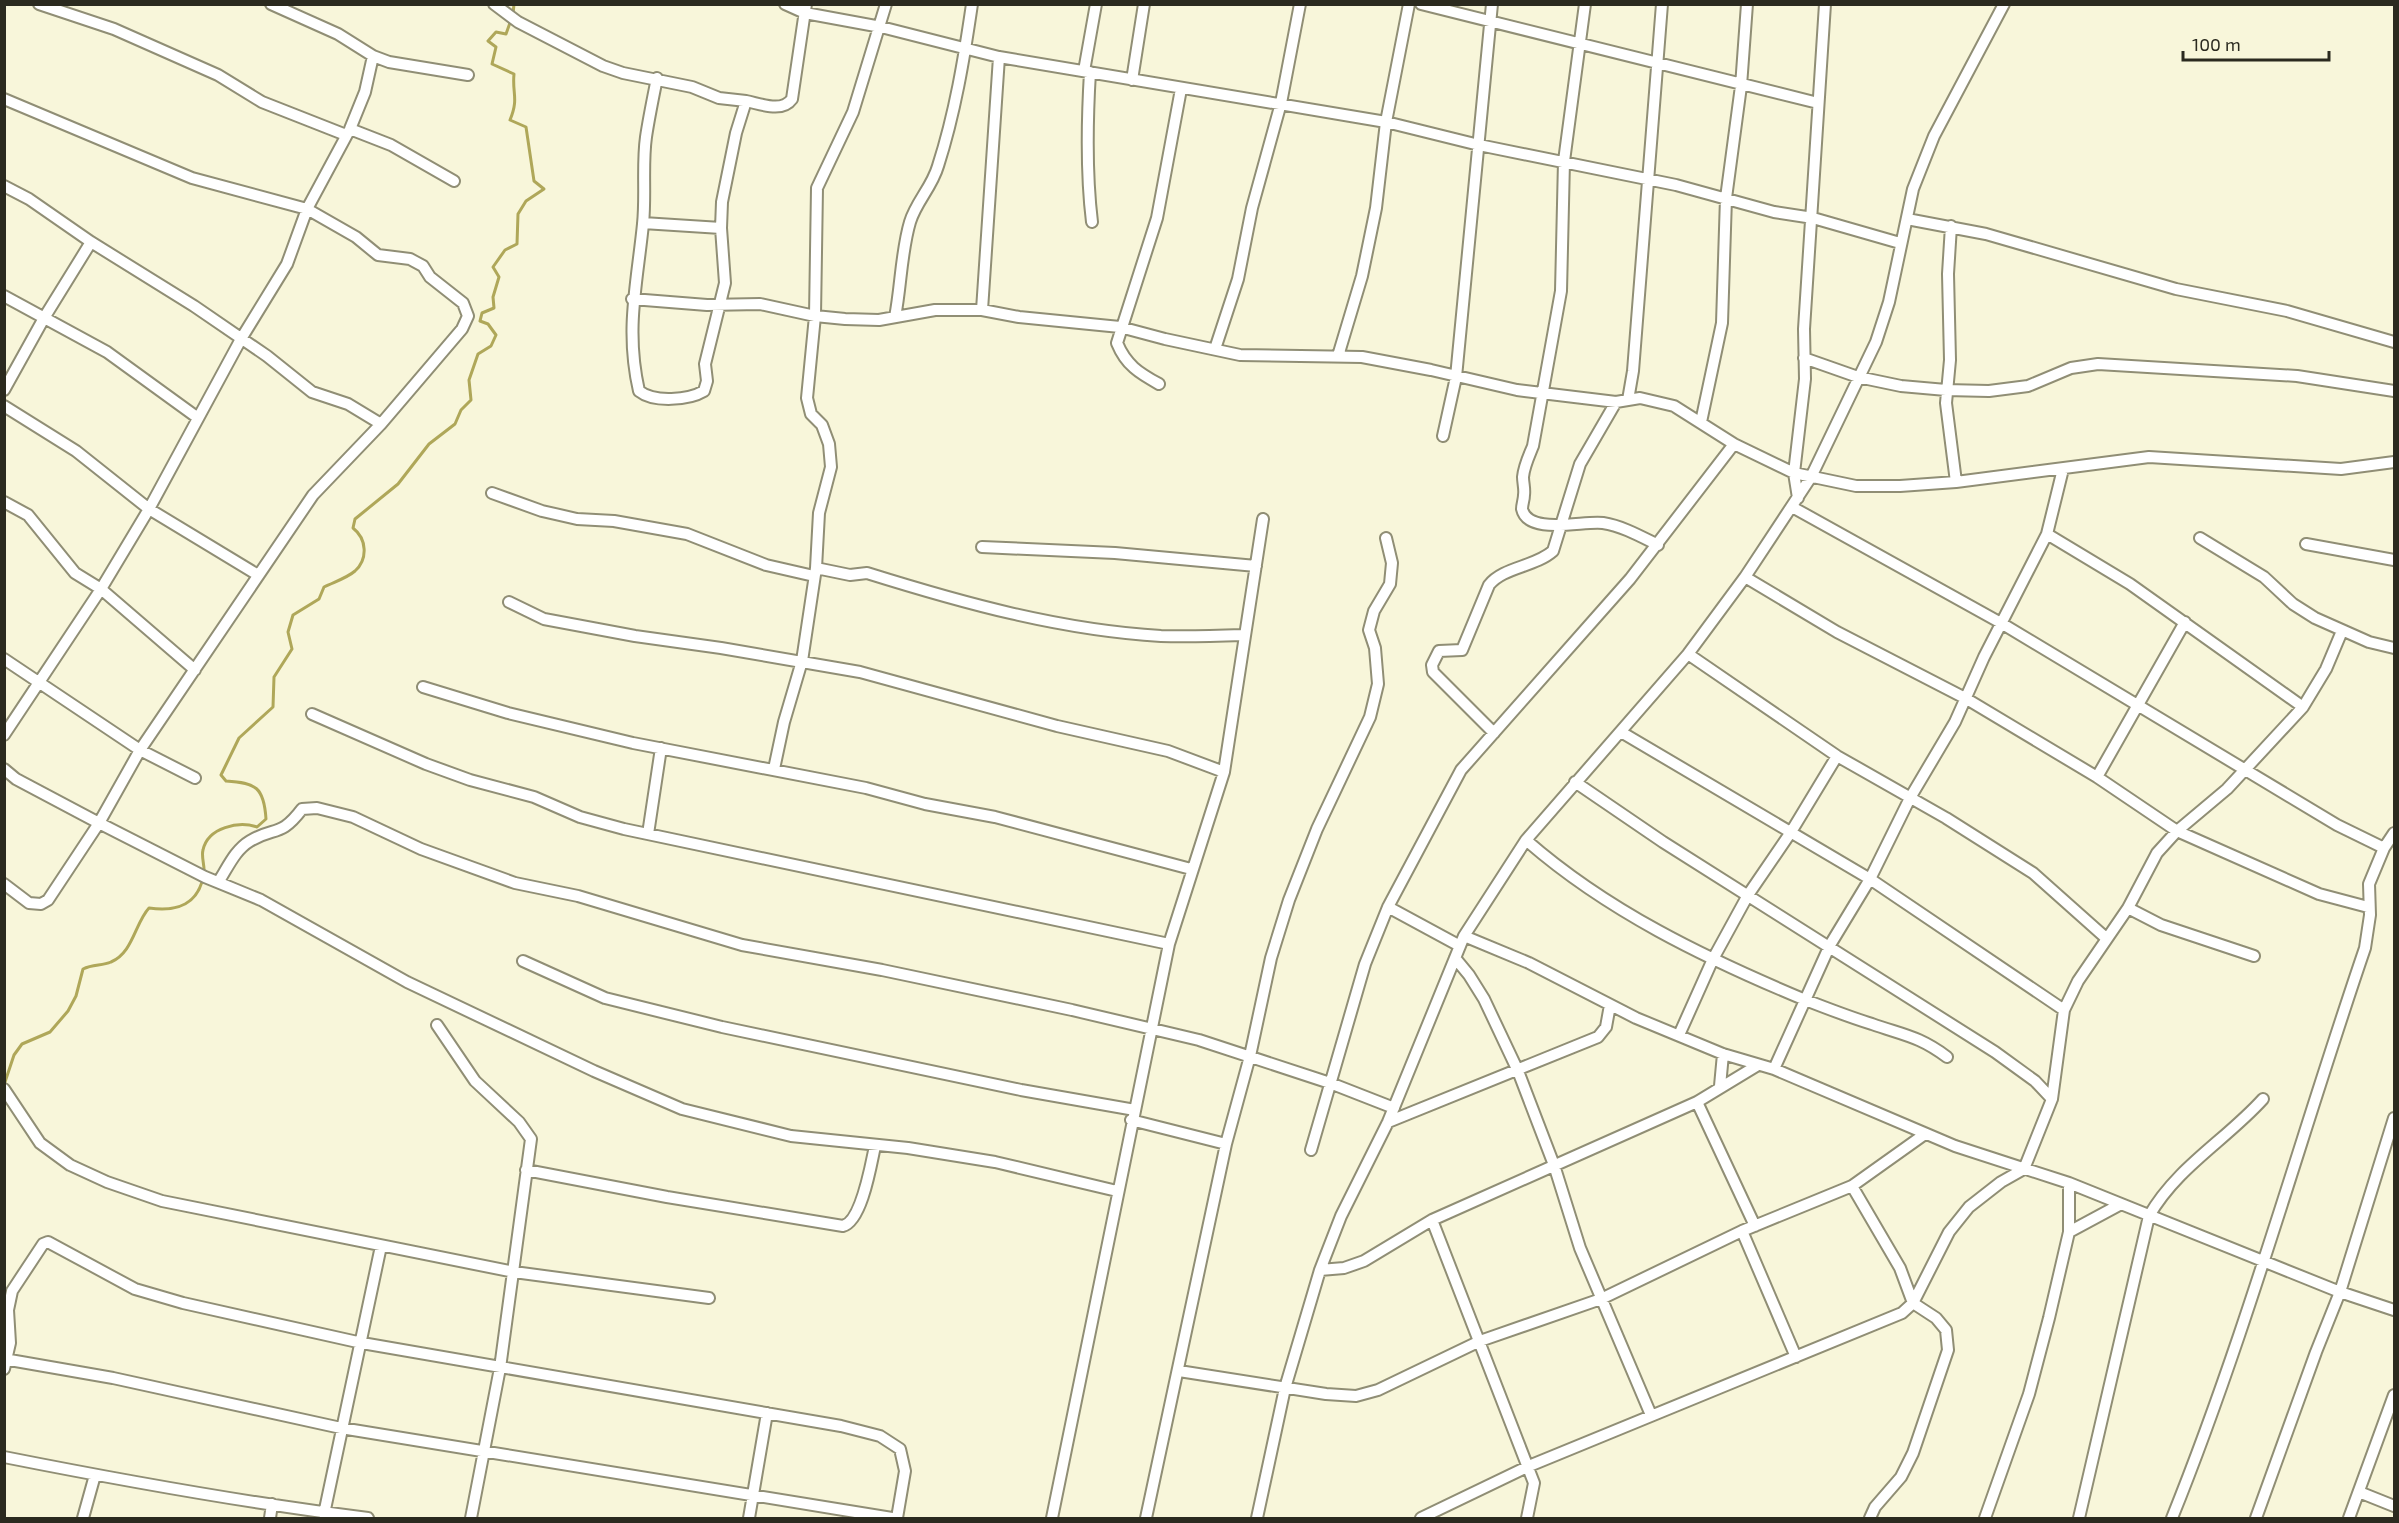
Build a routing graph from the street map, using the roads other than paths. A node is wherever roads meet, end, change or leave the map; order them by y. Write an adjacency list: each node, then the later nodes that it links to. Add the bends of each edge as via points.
1 (39, 4): 37 (street, via 114,29 218,75 262,102)
2 (271, 4): 23 (street, via 338,34)
3 (494, 4): 28 (street, via 518,22 603,66)
4 (785, 4): 18 (street)
5 (886, 4): 20 (street)
6 (972, 4): 22 (street)
7 (1096, 4): 26 (street)
8 (1144, 4): 29 (street)
9 (1300, 4): 34 (street)
10 (1409, 4): 36 (street)
11 (1421, 4): 19 (street)
12 (1492, 4): 19 (street)
13 (1585, 4): 21 (street)
14 (1662, 4): 25 (street)
15 (1747, 4): 30 (street)
16 (1825, 4): 35 (street)
17 (2004, 4): 46 (street, via 1934,136 1912,189)
18 (805, 9): 20 (street); 33 (street, via 792,99 781,107)
19 (1491, 23): 21 (street); 38 (street)
20 (881, 27): 22 (street); 57 (street, via 853,112 817,188)
21 (1580, 45): 25 (street); 39 (street)
22 (966, 47): 24 (street); 58 (street, via 964,70 939,165 909,226)
23 (373, 56): 27 (street, via 420,69); 37 (street, via 365,92)
24 (999, 57): 26 (street); 56 (street)
25 (1658, 63): 30 (street); 41 (street)
26 (1087, 71): 29 (street); 47 (street, via 1088,199)
27 (468, 75)
28 (657, 78): 33 (street, via 719,98); 48 (street, via 646,138)
29 (1132, 80): 31 (street)
30 (1741, 86): 35 (street); 43 (street)
31 (1181, 89): 34 (street); 60 (street, via 1157,218)
32 (4, 99): 44 (street, via 192,178)
33 (746, 101): 50 (street, via 725,187)
34 (1281, 103): 36 (street); 63 (street, via 1252,208 1238,279)
35 (1818, 103): 45 (street)
36 (1386, 122): 38 (street); 64 (street, via 1376,208 1362,276)
37 (348, 132): 40 (street, via 391,145); 44 (street)
38 (1479, 145): 39 (street); 66 (street)
39 (1564, 161): 41 (street); 72 (street, via 1561,291)
40 (454, 181)
41 (1647, 181): 43 (street); 73 (street)
42 (4, 186): 51 (street, via 30,199)
43 (1726, 198): 45 (street); 77 (street, via 1722,323)
44 (308, 209): 61 (street, via 287,264); 78 (street, via 378,255 410,259 423,266 430,277 463,303 468,316 462,329)
45 (1812, 218): 52 (street); 65 (street)
46 (1907, 219): 49 (street); 52 (street)
47 (1092, 222)
48 (643, 223): 50 (street); 54 (street)
49 (1950, 226): 62 (street, via 2176,289 2287,311); 70 (street, via 1950,360)
50 (721, 228): 55 (street, via 725,263)
51 (91, 242): 59 (street); 61 (street)
52 (1900, 243): 67 (street, via 1889,302 1876,342)
53 (4, 296): 59 (street)
54 (632, 299): 55 (street); 55 (street, via 637,383 639,391 654,398 704,391 705,364)
55 (722, 302): 57 (street, via 760,304)
56 (982, 310): 58 (street, via 935,310); 60 (street)
57 (815, 316): 58 (street, via 844,320); 100 (street, via 807,398 811,414 822,425 829,444 831,467 819,513)
58 (895, 317)
59 (44, 318): 69 (street); 76 (street, via 107,351)
60 (1120, 327): 63 (street); 68 (street, via 1117,343 1124,360)
61 (241, 339): 76 (street); 78 (street, via 312,392 348,404)
62 (2394, 342)
63 (1215, 349): 64 (street, via 1263,357)
64 (1338, 356): 66 (street, via 1383,360)
65 (1804, 358): 67 (street); 83 (street)
66 (1456, 377): 72 (street); 79 (street)
67 (1858, 378): 70 (street); 84 (street)
68 (1159, 384)
69 (4, 390)
70 (1946, 390): 71 (street, via 1989,391 2028,386 2071,368 2098,364 2297,376); 85 (street, via 1947,429)
71 (2394, 391)
72 (1543, 392): 74 (street); 91 (street, via 1526,464 1522,507 1534,521)
73 (1628, 400): 74 (street); 77 (street, via 1640,398 1674,406)
74 (1616, 402): 91 (street, via 1580,464)
75 (4, 406): 89 (street, via 76,451)
76 (198, 418): 89 (street)
77 (1701, 422): 80 (street)
78 (381, 424): 101 (street, via 313,495)
79 (1443, 436)
80 (1734, 444): 83 (street); 96 (street)
81 (2394, 462): 82 (street, via 2341,468 2149,457)
82 (2063, 469): 85 (street); 92 (street)
83 (1794, 473): 84 (street); 88 (street)
84 (1811, 477): 85 (street, via 1856,486); 88 (street)
85 (1956, 482)
86 (492, 493): 100 (street, via 577,519 614,521 687,534 766,565)
87 (4, 502): 103 (street, via 28,515 75,573)
88 (1795, 502): 102 (street); 106 (street)
89 (149, 508): 101 (street); 103 (street)
90 (1263, 519): 99 (street)
91 (1563, 527): 96 (street, via 1584,521 1605,523); 121 (street, via 1554,551 1545,559 1495,577 1462,650 1439,651 1432,665 1433,672)
92 (2047, 534): 105 (street); 106 (street)
93 (1386, 538): 164 (street, via 1392,563 1390,584 1374,611 1369,630 1378,684 1370,717 1317,829 1289,900 1271,958)
94 (2200, 538): 107 (street, via 2264,577 2308,614)
95 (2306, 544): 98 (street)
96 (1658, 545): 121 (street)
97 (982, 548): 99 (street, via 1115,553)
98 (2394, 560)
99 (1256, 566): 108 (street)
100 (815, 572): 108 (street, via 867,573 978,606 1099,630 1162,636); 112 (street)
101 (258, 575): 113 (street)
102 (1745, 577): 110 (street); 116 (street, via 1837,632)
103 (100, 589): 113 (street); 114 (street)
104 (509, 602): 112 (street, via 544,619)
105 (2185, 622): 117 (street); 118 (street)
106 (2001, 623): 116 (street); 117 (street)
107 (2342, 632): 109 (street); 118 (street)
108 (1243, 635): 129 (street)
109 (2394, 648)
110 (1688, 654): 120 (street); 125 (street)
111 (4, 659): 114 (street)
112 (802, 661): 127 (street); 129 (street, via 913,685 1057,726 1139,744)
113 (195, 670): 124 (street)
114 (38, 683): 122 (street); 124 (street)
115 (423, 687): 123 (street, via 508,713)
116 (1965, 698): 130 (street); 133 (street)
117 (2138, 706): 128 (street); 130 (street)
118 (2303, 707): 128 (street)
119 (312, 714): 138 (street, via 470,780 534,797 580,817)
120 (1621, 732): 132 (street); 136 (street)
121 (1494, 733): 146 (street, via 1461,770)
122 (4, 735)
123 (660, 748): 127 (street); 138 (street)
124 (140, 750): 131 (street); 134 (street)
125 (1836, 756): 133 (street); 136 (street)
126 (4, 769): 134 (street)
127 (774, 769): 141 (street, via 995,818)
128 (2244, 769): 135 (street); 140 (street, via 2337,825)
129 (1224, 771): 141 (street)
130 (2097, 777): 135 (street)
131 (195, 778)
132 (1575, 782): 139 (street); 145 (street)
133 (1910, 798): 142 (street); 149 (street, via 2032,873)
134 (99, 823): 143 (street); 144 (street, via 48,900 29,903)
135 (2177, 831): 147 (street, via 2319,894); 148 (street, via 2157,854)
136 (1791, 832): 142 (street); 145 (street)
137 (2394, 833): 140 (street)
138 (648, 834): 151 (street)
139 (1526, 840): 150 (street); 155 (street, via 1590,891)
140 (2384, 848): 147 (street, via 2369,884)
141 (1191, 869): 151 (street)
142 (1870, 879): 152 (street); 159 (street)
143 (219, 882): 161 (street, via 237,850 251,840 279,832 302,809 317,808 353,817 421,849 515,883 578,896 742,945 893,973); 181 (street, via 261,900 407,982 682,1109 791,1136)
144 (4, 884)
145 (1748, 895): 152 (street); 155 (street)
146 (1388, 907): 150 (street); 169 (street, via 1365,964)
147 (2368, 907): 196 (street, via 2365,948 2277,1212)
148 (2128, 908): 149 (street); 153 (street, via 2161,925)
149 (2106, 938): 159 (street)
150 (1462, 941): 154 (street); 158 (street, via 1529,963)
151 (1169, 944): 161 (street)
152 (1830, 945): 157 (street); 172 (street, via 1995,1052)
153 (2254, 956)
154 (1455, 958): 168 (street, via 1484,999); 175 (street)
155 (1713, 959): 157 (street); 162 (street)
156 (523, 961): 176 (street, via 605,998)
157 (1804, 999): 165 (street, via 1926,1041); 167 (street)
158 (1610, 1005): 162 (street); 168 (street, via 1606,1027 1598,1037)
159 (2064, 1010): 172 (street)
160 (437, 1025): 185 (street, via 475,1081 519,1122 531,1139)
161 (1150, 1029): 164 (street); 176 (street)
162 (1679, 1035): 163 (street)
163 (1723, 1054): 166 (street); 170 (street)
164 (1250, 1056): 169 (street); 180 (street)
165 (1947, 1057)
166 (1758, 1065): 167 (street); 170 (street)
167 (1774, 1069): 179 (street)
168 (1518, 1071): 178 (street); 183 (street)
169 (1330, 1083): 175 (street); 182 (street)
170 (1720, 1086): 174 (street)
171 (4, 1089): 195 (street, via 40,1143 70,1164 107,1182 162,1201)
172 (2052, 1099): 184 (street)
173 (2263, 1099): 190 (street, via 2241,1124 2184,1170 2161,1195)
174 (1697, 1102): 183 (street); 192 (street)
175 (1394, 1108): 178 (street)
176 (1133, 1115): 180 (street); 188 (street)
177 (2394, 1118): 199 (street)
178 (1388, 1122): 197 (street, via 1341,1216)
179 (1925, 1134): 184 (street); 187 (street)
180 (1226, 1144): 209 (street)
181 (875, 1146): 185 (street, via 866,1187 853,1219 843,1226); 188 (street, via 995,1162)
182 (1311, 1150)
183 (1554, 1165): 191 (street); 201 (street)
184 (2024, 1169): 186 (street); 202 (street, via 1969,1207 1949,1232)
185 (526, 1170): 198 (street)
186 (2069, 1183): 189 (street); 194 (street)
187 (1852, 1186): 192 (street); 202 (street, via 1900,1268)
188 (1117, 1191): 231 (street)
189 (2121, 1204): 190 (street); 194 (street)
190 (2149, 1216): 196 (street); 238 (street)
191 (1432, 1220): 197 (street, via 1364,1261); 204 (street)
192 (1755, 1226): 193 (street)
193 (1742, 1231): 201 (street); 206 (street)
194 (2069, 1232): 237 (street, via 2029,1394)
195 (381, 1246): 198 (street); 205 (street)
196 (2265, 1263): 199 (street); 239 (street)
197 (1320, 1270): 210 (street)
198 (514, 1272): 200 (street); 208 (street)
199 (2340, 1292): 203 (street); 240 (street)
200 (709, 1298)
201 (1600, 1299): 204 (street); 213 (street)
202 (1914, 1303): 206 (street, via 1902,1313); 236 (street, via 1946,1330 1948,1350 1913,1453 1901,1477)
203 (2394, 1310)
204 (1480, 1341): 210 (street, via 1378,1390 1356,1395); 217 (street)
205 (362, 1343): 207 (street, via 135,1289 48,1242 12,1291 8,1310 10,1343); 208 (street); 214 (street)
206 (1796, 1357): 213 (street)
207 (5, 1362): 214 (street, via 113,1378)
208 (500, 1368): 212 (street); 215 (street)
209 (1179, 1371): 210 (street); 232 (street)
210 (1285, 1388): 233 (street)
211 (2394, 1395): 219 (street)
212 (767, 1413): 220 (street); 230 (street, via 880,1436 900,1449 905,1471)
213 (1651, 1415): 217 (street)
214 (341, 1428): 215 (street); 223 (street)
215 (486, 1452): 220 (street); 227 (street)
216 (4, 1457): 218 (street)
217 (1529, 1466): 234 (street); 235 (street, via 1534,1483)
218 (95, 1475): 221 (street); 224 (street)
219 (2359, 1492): 222 (street); 241 (street)
220 (752, 1497): 228 (street); 229 (street)
221 (272, 1504): 223 (street); 225 (street)
222 (2394, 1506)
223 (324, 1514): 226 (street)
224 (83, 1518)
225 (270, 1518)
226 (367, 1518)
227 (471, 1518)
228 (749, 1518)
229 (892, 1518)
230 (897, 1518)
231 (1052, 1518)
232 (1146, 1518)
233 (1257, 1518)
234 (1421, 1518)
235 (1527, 1518)
236 (1870, 1518)
237 (1985, 1518)
238 (2079, 1518)
239 (2172, 1518)
240 (2256, 1518)
241 (2349, 1518)

